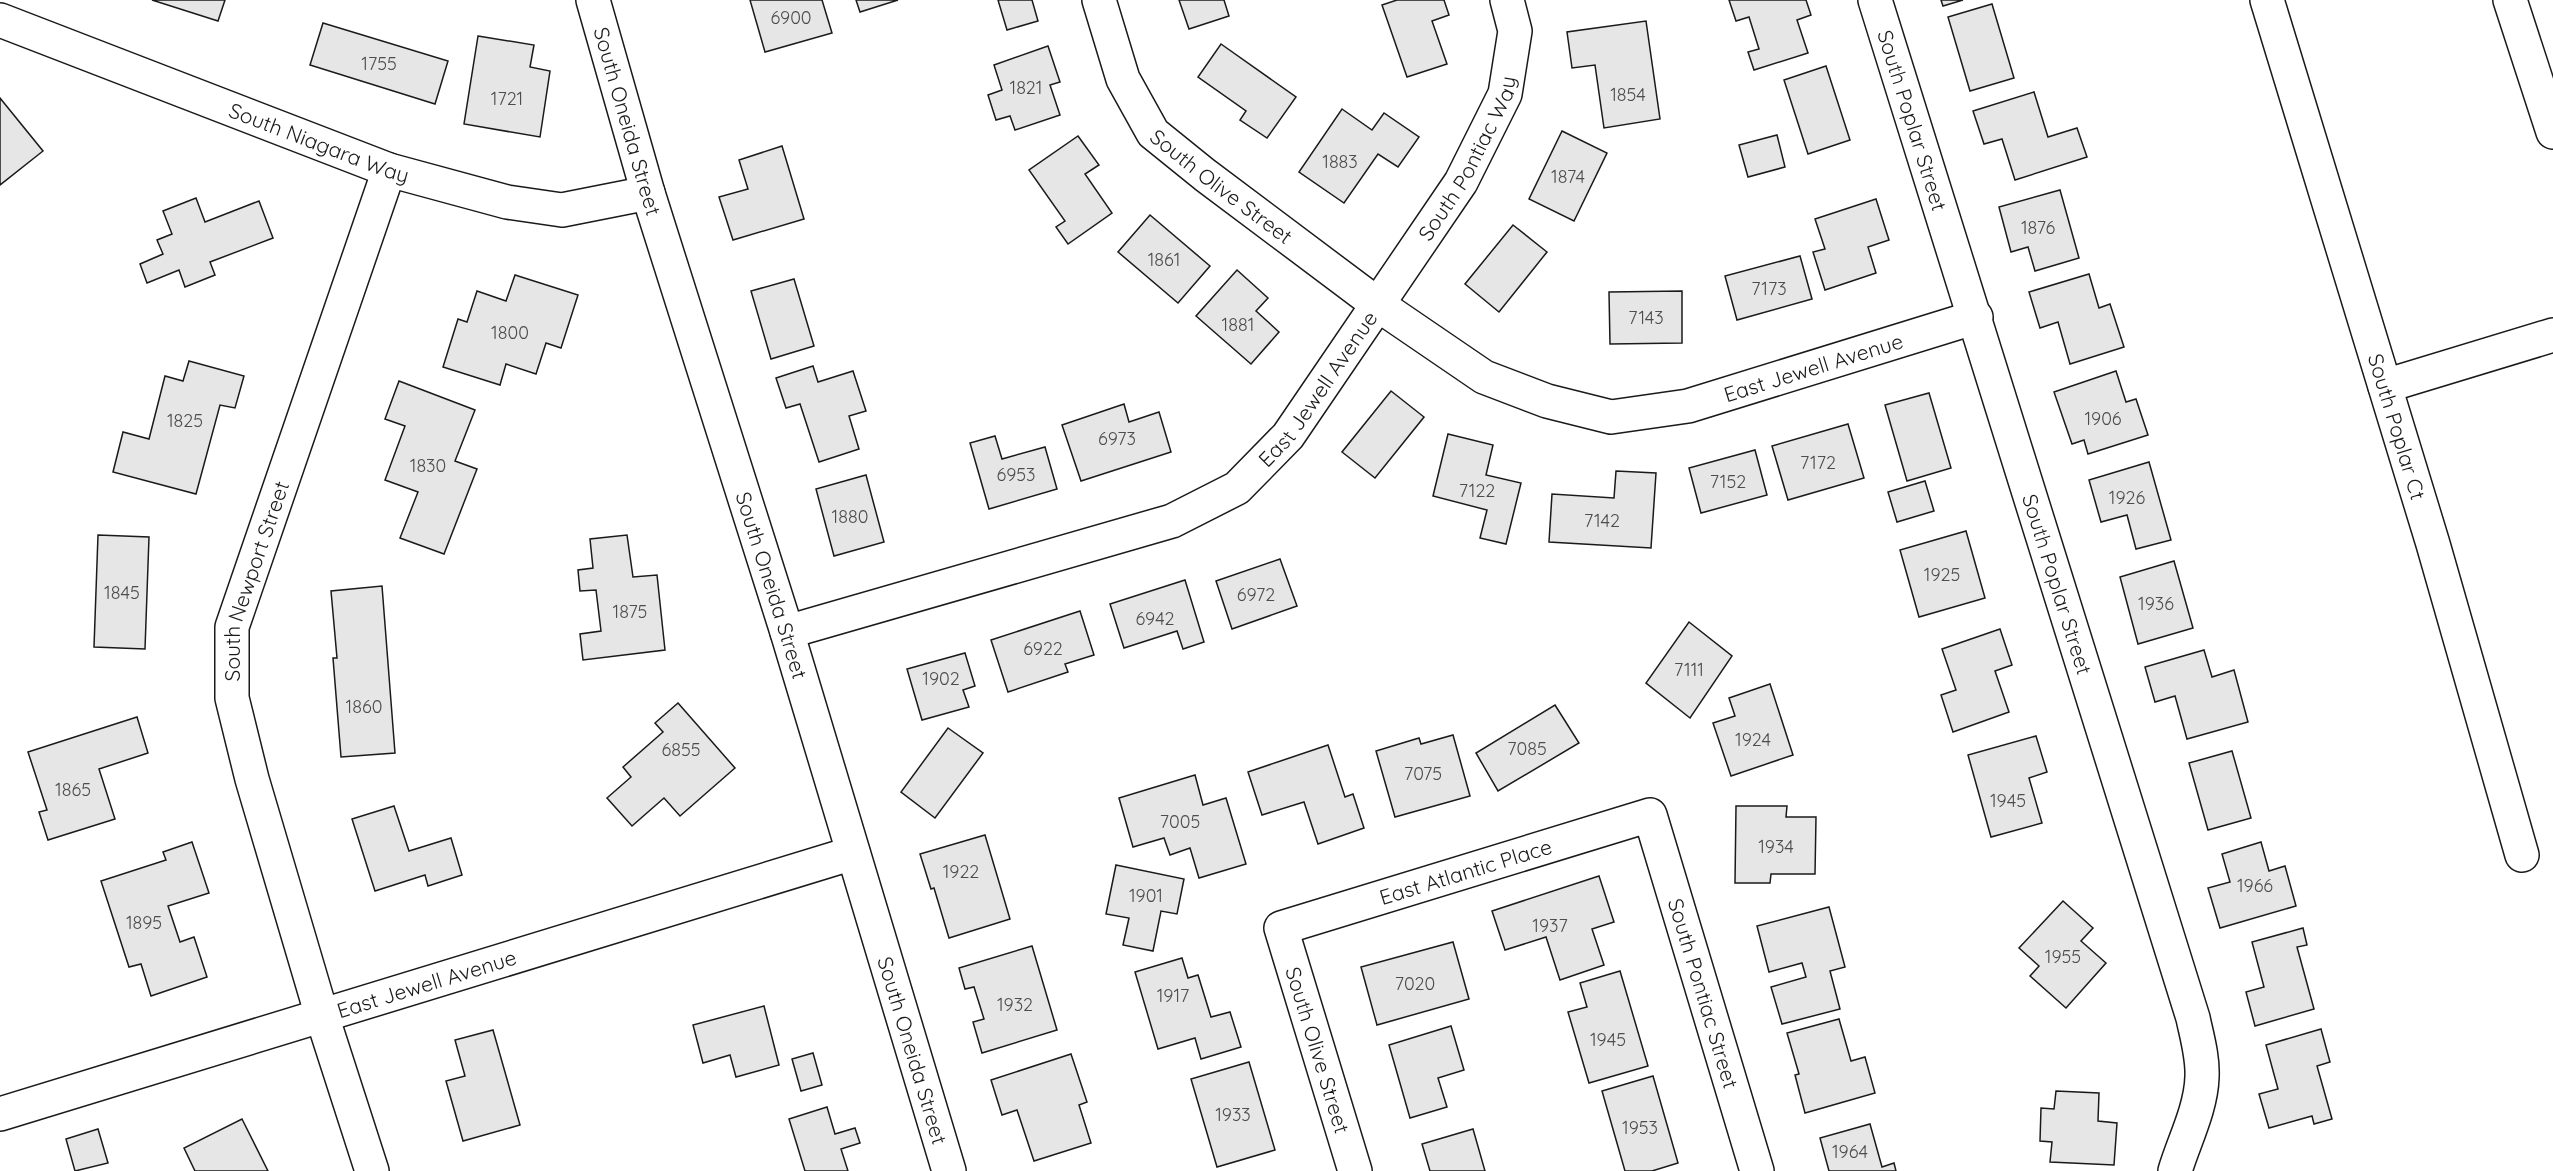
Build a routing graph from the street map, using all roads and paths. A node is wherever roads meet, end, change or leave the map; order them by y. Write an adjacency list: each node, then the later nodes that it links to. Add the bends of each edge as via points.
1 (593, 0): 10 (street, South Oneida Street)
2 (1099, 0): 11 (street, South Olive Street, via 1123,79 1153,133)
3 (1507, 0): 11 (street, South Pontiac Way, via 1515,31 1505,94 1461,182)
4 (1875, 0): 12 (street, South Poplar Street)
5 (2266, 0): 14 (street, South Poplar Ct)
6 (2510, 0): 8 (street)
7 (0, 20): 9 (street, South Niagara Way)
8 (2553, 132)
9 (389, 170): 10 (street, South Niagara Way, via 507,202 562,210); 20 (street, South Newport Street, via 232,627 232,698)
10 (648, 193): 15 (street, South Oneida Street)
11 (1377, 304): 12 (street, East Jewell Avenue, via 1484,377 1547,401 1611,417 1688,406); 15 (street, East Jewell Avenue, via 1288,436 1237,488 1172,521)
12 (1976, 317): 26 (street, South Poplar Street, via 2195,1029 2203,1076)
13 (2553, 335): 14 (street)
14 (2385, 386): 18 (street, South Poplar Ct)
15 (787, 632): 17 (street, South Oneida Street)
16 (1650, 815): 19 (street, East Atlantic Place); 25 (street, South Pontiac Street)
17 (853, 853): 20 (street, East Jewell Avenue); 23 (street, South Oneida Street)
18 (2522, 855)
19 (1281, 928): 24 (street, South Olive Street)
20 (322, 1016): 21 (street, East Jewell Avenue); 22 (street, South Newport Street)
21 (0, 1114)
22 (372, 1171)
23 (950, 1171)
24 (1355, 1171)
25 (1757, 1171)
26 (2175, 1171)

